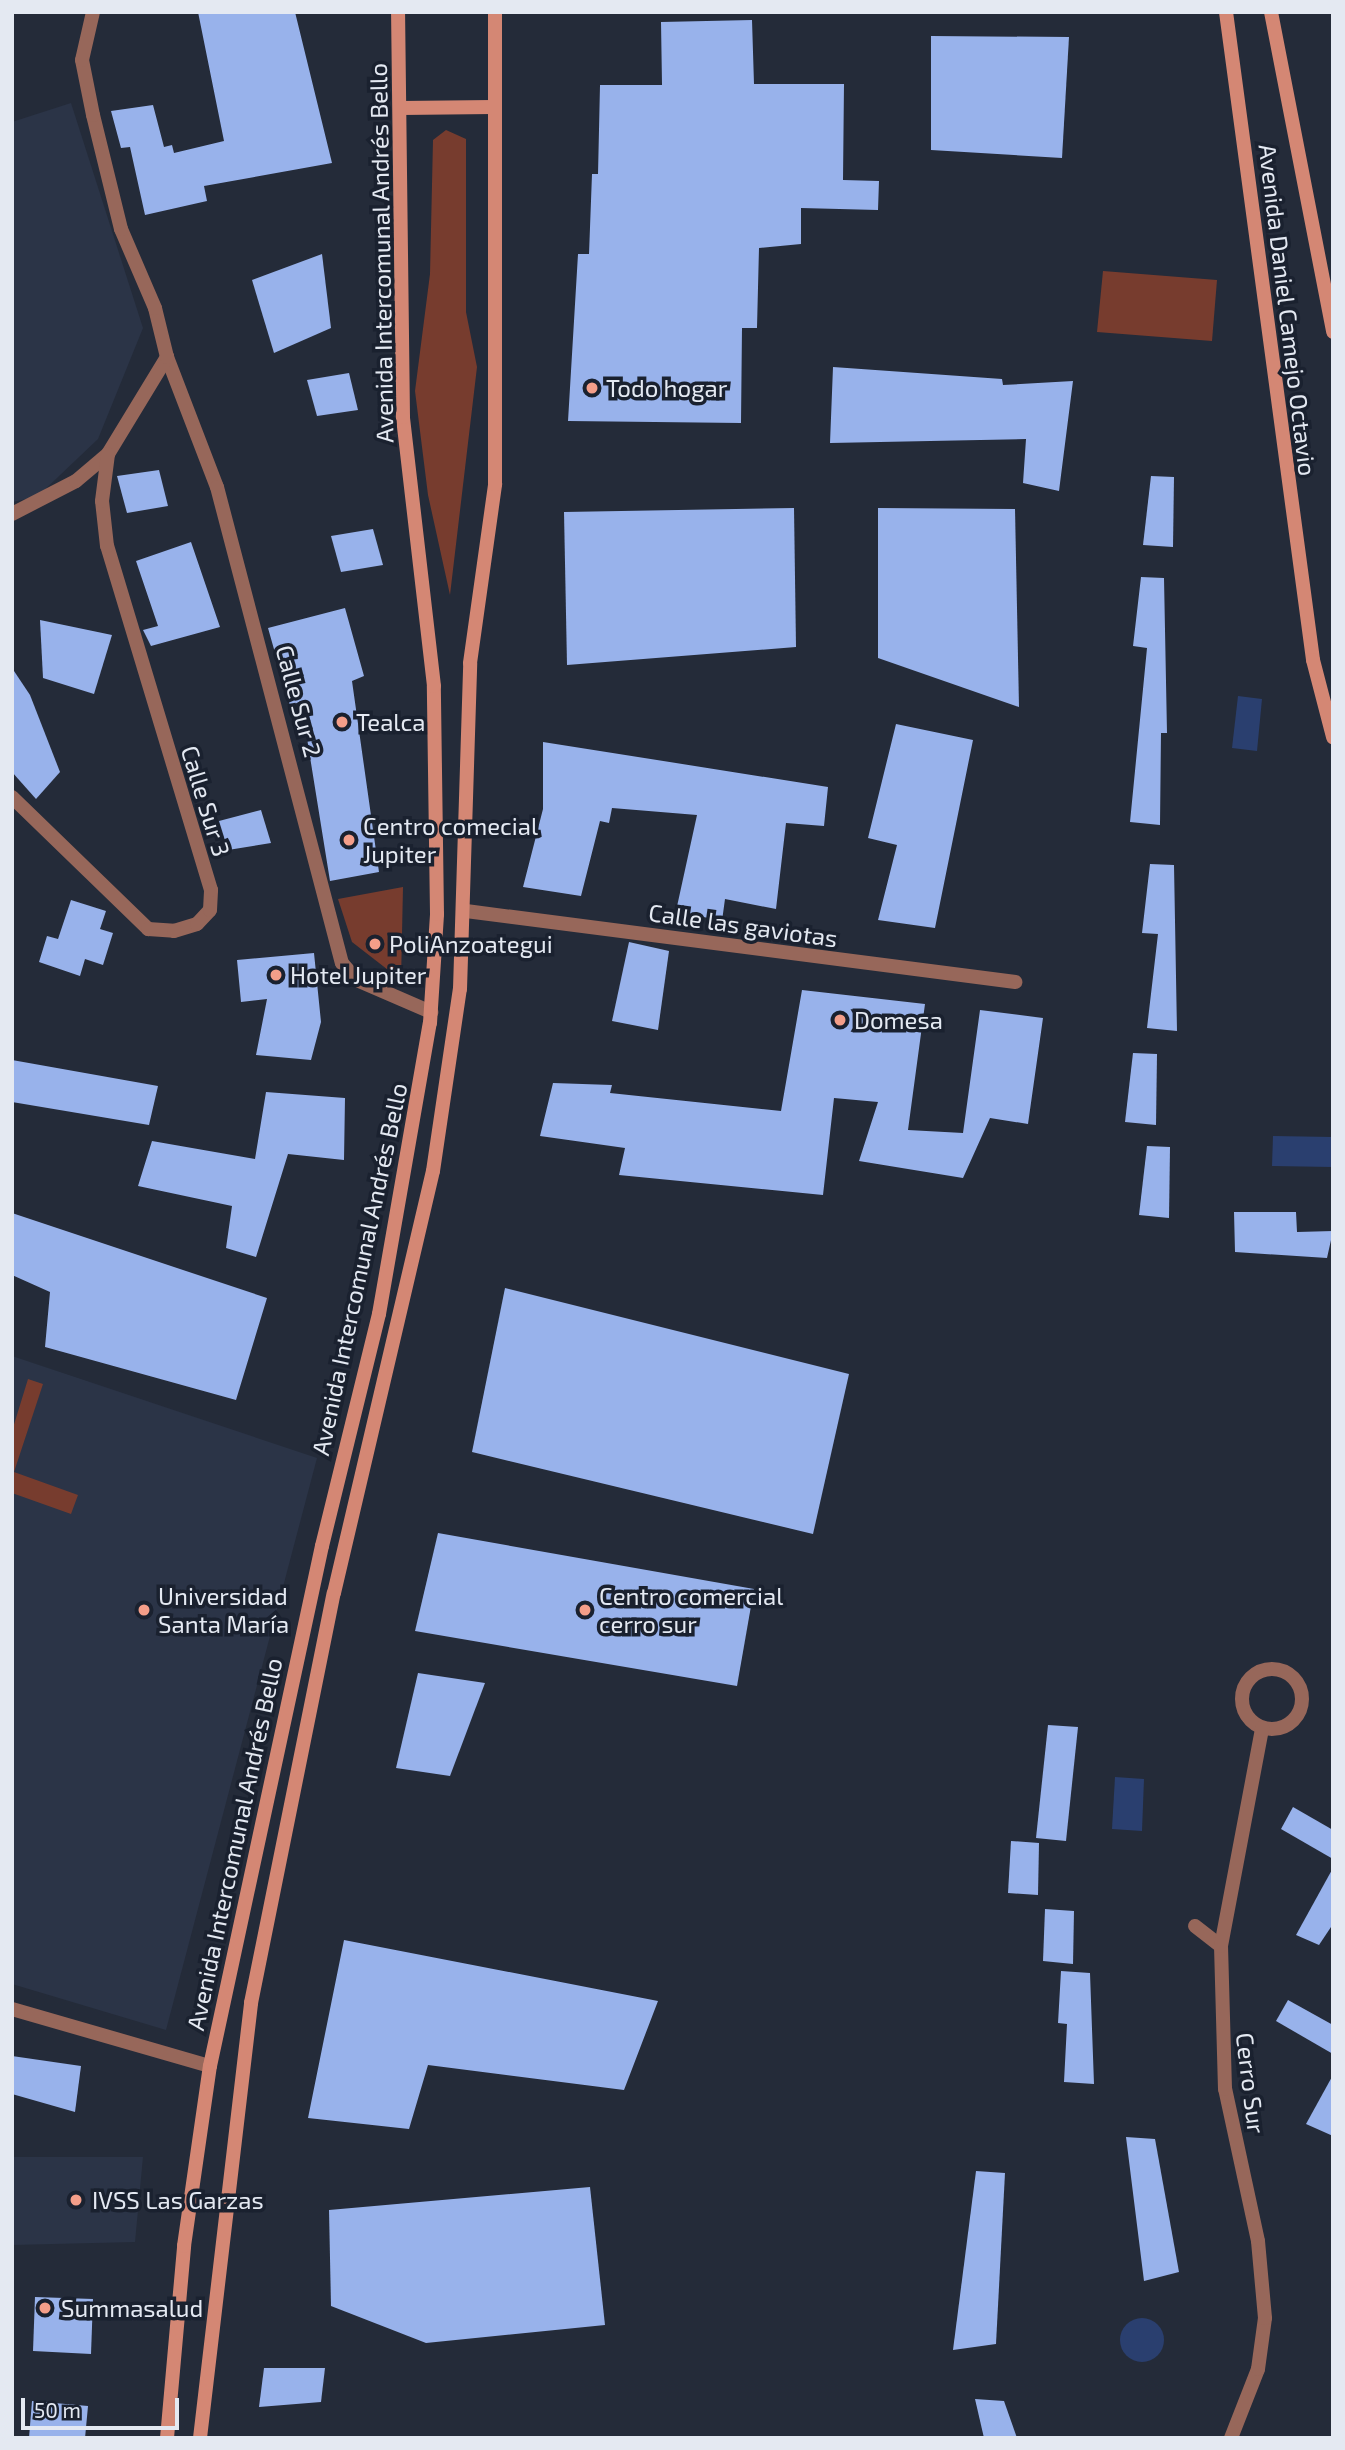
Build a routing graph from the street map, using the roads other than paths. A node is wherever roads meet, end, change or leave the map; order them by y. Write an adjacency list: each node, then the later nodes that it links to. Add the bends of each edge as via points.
1 (93, 12): 9 (street, Calle Sur 2, via 82,60 93,115 121,229 155,308)
2 (398, 12): 7 (main road, Avenida Intercomunal Andrés Bello)
3 (495, 12): 6 (main road, Avenida Intercomunal Andrés Bello)
4 (1226, 12): 12 (main road, Avenida Daniel Camejo Octavio, via 1313,660)
5 (1270, 12): 8 (main road, Avenida Daniel Camejo Octavio)
6 (493, 107): 7 (main road); 14 (main road, Avenida Intercomunal Andrés Bello, via 495,484 470,663)
7 (401, 108): 16 (main road, Avenida Intercomunal Andrés Bello, via 403,408 434,686 437,914)
8 (1333, 332)
9 (167, 357): 10 (street); 16 (street, Calle Sur 2, via 216,487 342,963 357,980)
10 (108, 454): 11 (street, via 76,481); 13 (street, Calle Sur 3, via 103,501 107,546 211,890 210,910 197,924 174,931 148,929)
11 (12, 514)
12 (1333, 737)
13 (12, 797)
14 (466, 911): 15 (street, Calle las gaviotas); 23 (main road, Avenida Intercomunal Andrés Bello, via 453,1049 433,1171 334,1593 251,2003)
15 (1015, 982)
16 (431, 1012): 21 (main road, Avenida Intercomunal Andrés Bello, via 381,1302 322,1546)
17 (1262, 1728): 17 (street, via 1290,1724 1301,1708 1300,1688 1279,1670 1250,1677 1241,1695 1246,1715); 19 (street, Cerro Sur)
18 (1195, 1926): 19 (street)
19 (1221, 1946): 24 (street, Cerro Sur, via 1225,2089 1258,2241 1265,2318 1258,2369)
20 (12, 2009): 21 (street)
21 (210, 2067): 22 (main road, Avenida Intercomunal Andrés Bello, via 186,2233)
22 (167, 2438)
23 (200, 2438)
24 (1231, 2438)

